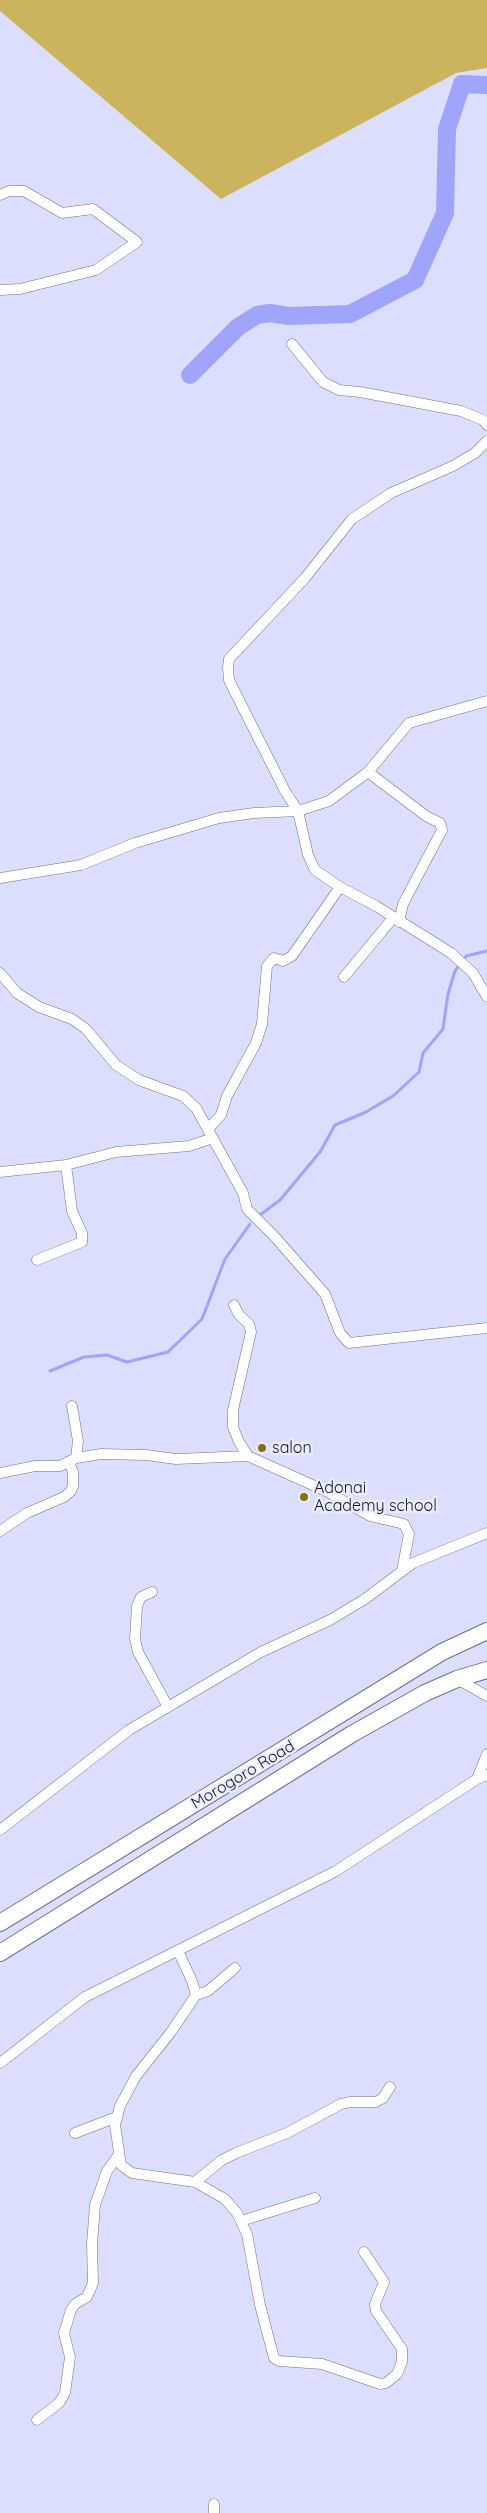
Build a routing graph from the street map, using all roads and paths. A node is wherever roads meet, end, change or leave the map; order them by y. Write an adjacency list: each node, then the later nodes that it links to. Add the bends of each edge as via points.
1 (0, 195): 2 (street, via 24,191 62,213 93,209 137,242 96,270 20,289)
2 (0, 290)
3 (292, 344): 4 (street, via 323,382 339,390 461,411 483,420)
4 (487, 425)
5 (487, 441): 8 (street, via 475,453 453,466 390,493 352,519 306,578 229,659 229,680 284,791)
6 (487, 701): 7 (street, via 408,723)
7 (368, 772): 8 (street, via 329,801); 11 (street, via 440,823 442,830)
8 (298, 811): 9 (street, via 254,812 218,818 135,843 81,865); 10 (street, via 308,855 315,870)
9 (0, 878)
10 (340, 887): 11 (street); 15 (street, via 292,956 284,960 274,958 267,966 262,1024 256,1043)
11 (396, 920): 13 (street); 14 (street, via 451,953 473,973)
12 (0, 973): 15 (street, via 17,993 86,1028 116,1065 139,1080 182,1096 196,1108)
13 (344, 976)
14 (487, 996)
15 (211, 1133): 16 (street, via 189,1146 116,1152); 20 (street, via 243,1193 247,1209 325,1294 340,1333 349,1344)
16 (66, 1165): 17 (street); 18 (street, via 72,1211 82,1233 82,1242)
17 (0, 1172)
18 (37, 1260)
19 (234, 1305): 22 (street, via 249,1324 251,1332 233,1410 233,1427)
20 (487, 1328)
21 (72, 1406): 23 (street, via 78,1440)
22 (248, 1456): 23 (street, via 176,1459 116,1453); 27 (street, via 328,1492 370,1516 404,1524 409,1534)
23 (76, 1459): 24 (street, via 60,1466 35,1466); 25 (street, via 71,1491)
24 (0, 1474)
25 (0, 1531)
26 (487, 1533): 27 (street, via 427,1557)
27 (402, 1571): 33 (street, via 330,1620 261,1652)
28 (152, 1592): 33 (street, via 141,1597 137,1606 135,1639 138,1652)
29 (487, 1632): 38 (highway, Morogoro Road, via 442,1652)
30 (487, 1670): 31 (highway, Morogoro Road)
31 (457, 1678): 32 (street); 40 (highway, Morogoro Road, via 425,1692 352,1734)
32 (487, 1696)
33 (168, 1707): 37 (street, via 130,1730)
34 (487, 1754): 36 (street)
35 (487, 1775): 36 (street)
36 (477, 1779): 39 (street, via 336,1871)
37 (0, 1830)
38 (0, 1923)
39 (178, 1951): 42 (street); 43 (street, via 85,1997)
40 (0, 1953)
41 (235, 1968): 42 (street, via 208,1991)
42 (196, 1996): 45 (street, via 136,2076)
43 (0, 2063)
44 (390, 2087): 48 (street, via 376,2102 341,2104 287,2133 222,2160)
45 (117, 2117): 46 (street); 47 (street)
46 (75, 2133)
47 (118, 2156): 48 (street, via 124,2169 132,2173); 52 (street, via 107,2171 95,2205 93,2282 87,2297 71,2310 64,2333 70,2357 65,2393 59,2403)
48 (195, 2182): 50 (street, via 225,2199)
49 (315, 2198): 50 (street)
50 (241, 2221): 51 (street, via 247,2234 274,2358 322,2364 380,2384 397,2374 402,2362 402,2349 376,2311 375,2304 384,2282)
51 (364, 2252)
52 (37, 2420)

